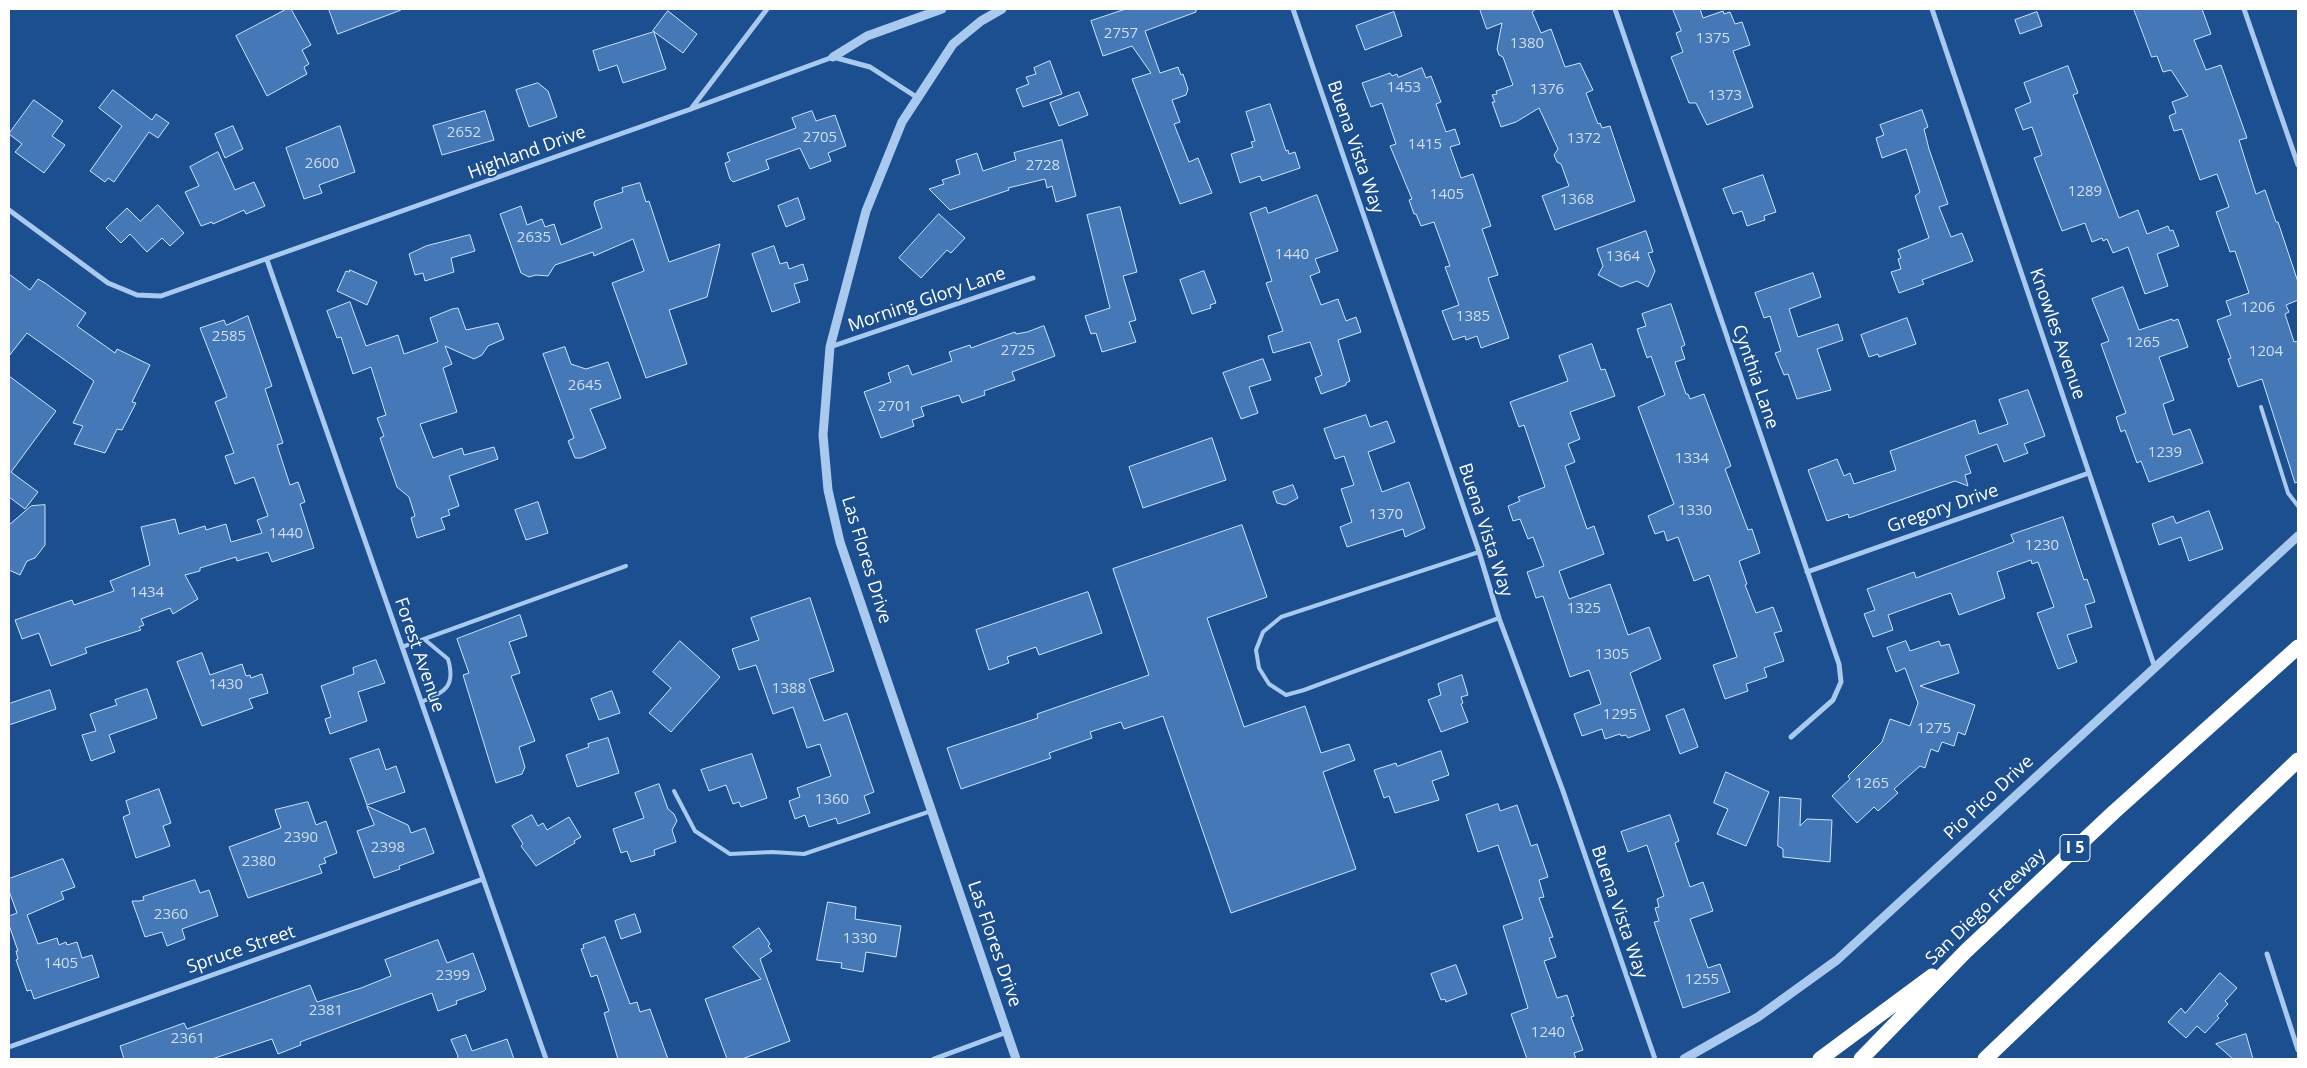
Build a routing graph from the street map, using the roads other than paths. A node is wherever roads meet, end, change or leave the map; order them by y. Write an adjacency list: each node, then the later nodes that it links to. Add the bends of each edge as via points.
1 (767, 9): 10 (street)
2 (942, 9): 8 (street, via 867,36)
3 (1002, 9): 9 (street, Las Flores Drive, via 953,44)
4 (1293, 9): 20 (street, Buena Vista Way)
5 (1614, 9): 22 (street, Cynthia Lane)
6 (1932, 9): 17 (street, Knowles Avenue)
7 (2244, 9): 11 (street)
8 (833, 57): 9 (street, via 870,66); 10 (street, Highland Drive)
9 (918, 98): 15 (street, Las Flores Drive, via 902,122 866,211)
10 (691, 110): 13 (street, Highland Drive)
11 (2298, 165)
12 (9, 210): 13 (street, Highland Drive, via 108,283 137,295 160,296)
13 (267, 260): 25 (street, Forest Avenue)
14 (1033, 278): 15 (street, Morning Glory Lane)
15 (830, 348): 32 (street, Las Flores Drive, via 823,435 828,490 840,542)
16 (2261, 407): 18 (lane, via 2288,493)
17 (2089, 472): 22 (street, Gregory Drive); 27 (street, Knowles Avenue)
18 (2298, 506)
19 (2298, 536): 27 (street, Pio Pico Drive)
20 (1479, 552): 23 (street, Buena Vista Way); 23 (lane, via 1281,617 1263,632 1256,650 1259,668 1269,684 1286,695)
21 (626, 566): 24 (lane)
22 (1807, 572): 29 (street, Cynthia Lane, via 1839,664 1841,682 1833,700)
23 (1499, 618): 42 (street, Buena Vista Way, via 1563,791)
24 (424, 639): 25 (lane); 28 (lane, via 448,658 451,678 437,696)
25 (402, 647): 28 (street, Forest Avenue)
26 (2298, 647): 34 (highway, San Diego Freeway / I 5, via 2114,812)
27 (2155, 668): 43 (street, Pio Pico Drive, via 1836,960 1758,1017)
28 (421, 702): 33 (street, Forest Avenue)
29 (1791, 737)
30 (2298, 760): 46 (highway)
31 (674, 792): 32 (lane, via 695,831 730,854 804,854)
32 (931, 811): 36 (street, Las Flores Drive)
33 (483, 879): 37 (street, Spruce Street); 39 (street, Forest Avenue)
34 (1966, 951): 44 (highway); 45 (highway, San Diego Freeway / I 5)
35 (2267, 954): 38 (street)
36 (1007, 1032): 40 (street); 41 (street, Las Flores Drive)
37 (9, 1047)
38 (2298, 1050)
39 (546, 1059)
40 (934, 1059)
41 (1016, 1059)
42 (1655, 1059)
43 (1684, 1059)
44 (1820, 1059)
45 (1861, 1059)
46 (1985, 1059)

